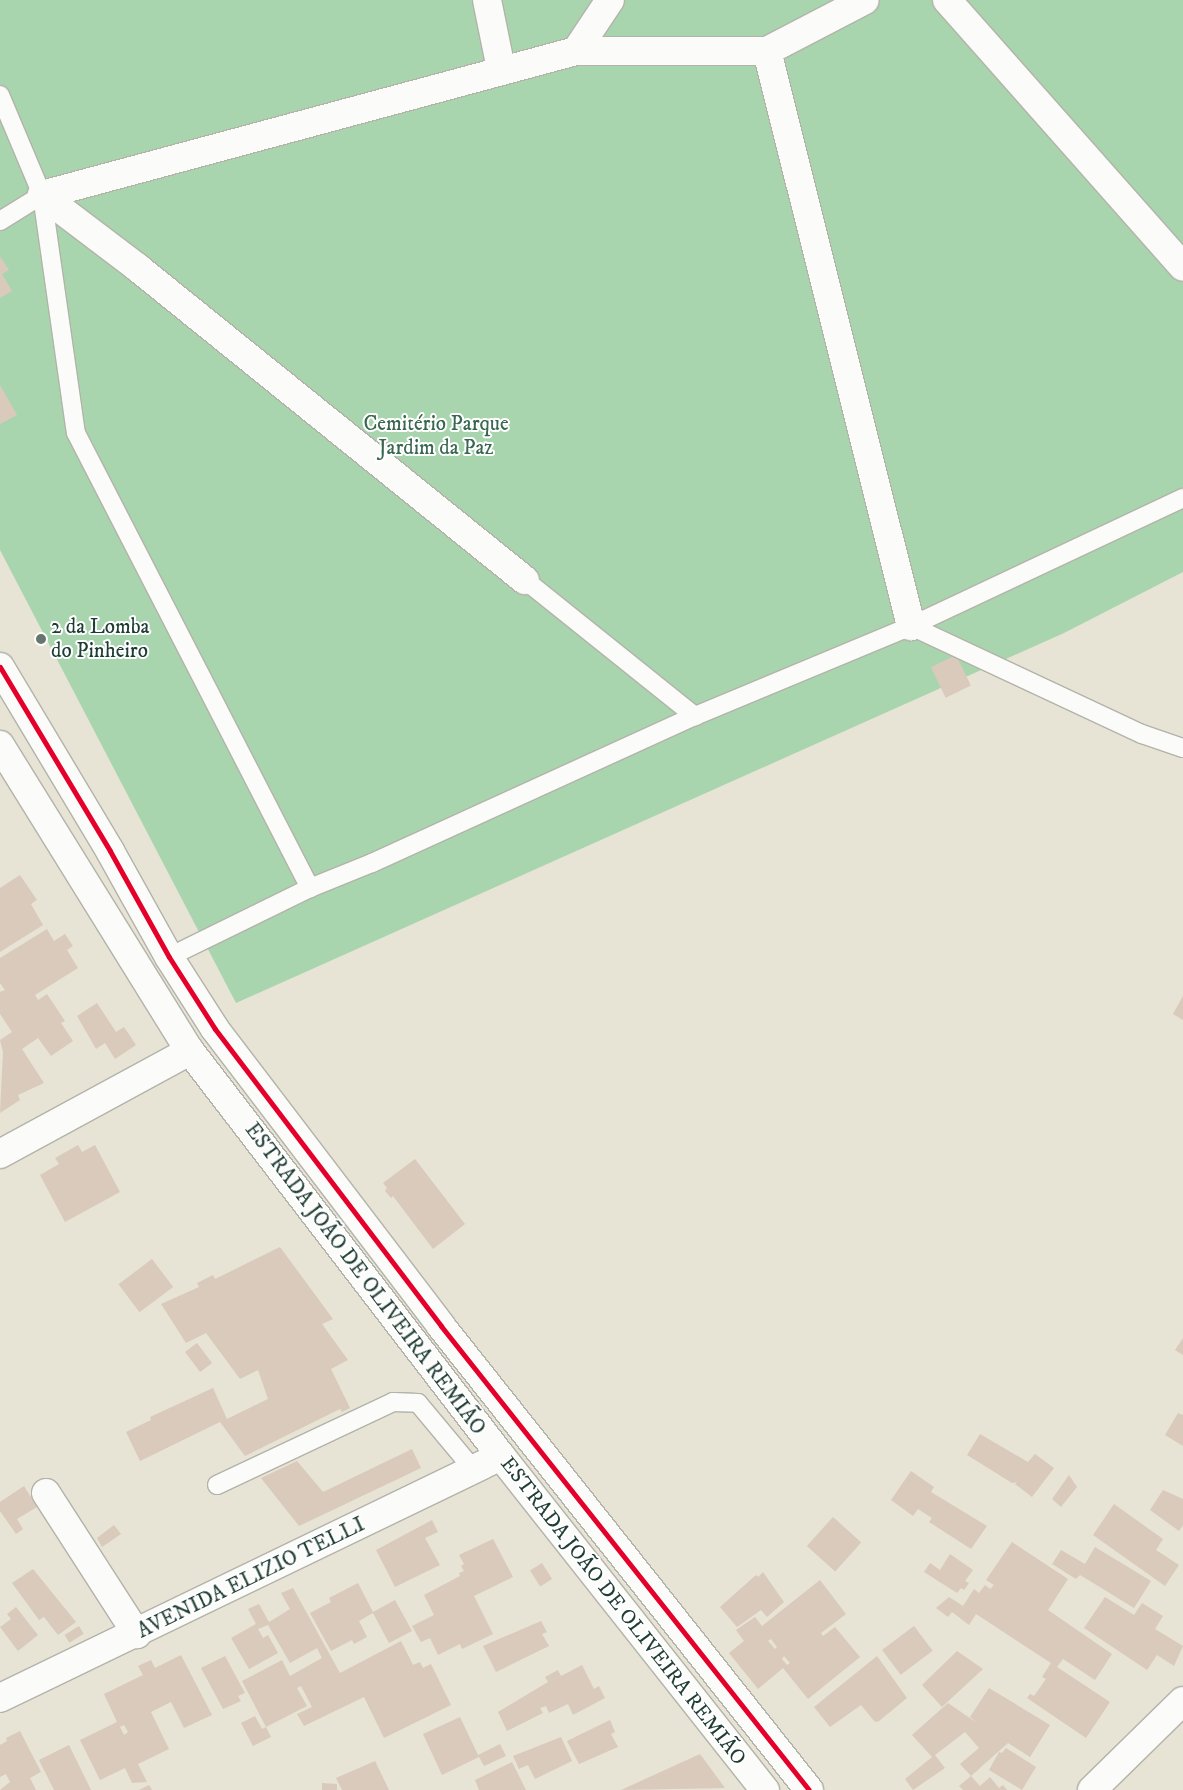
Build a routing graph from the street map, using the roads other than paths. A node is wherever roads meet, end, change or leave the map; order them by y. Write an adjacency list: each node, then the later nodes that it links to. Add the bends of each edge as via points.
1 (487, 0): 7 (street)
2 (610, 0): 5 (street)
3 (865, 0): 6 (street)
4 (947, 0): 11 (street)
5 (576, 51): 6 (street); 7 (street)
6 (767, 51): 14 (street)
7 (501, 69): 9 (street)
8 (0, 95): 9 (lane)
9 (42, 196): 10 (lane); 13 (street, via 138,268); 19 (lane, via 76,433)
10 (0, 221)
11 (1183, 266)
12 (1183, 498): 14 (lane)
13 (525, 580): 16 (lane)
14 (911, 626): 16 (lane); 18 (lane, via 1142,734)
15 (0, 667): 20 (street, ESTRADA JOÃO DE OLIVEIRA REMIÃO)
16 (695, 716): 19 (lane)
17 (0, 747): 21 (street, ESTRADA JOÃO DE OLIVEIRA REMIÃO)
18 (1183, 748)
19 (310, 888): 20 (lane)
20 (169, 956): 31 (street, ESTRADA JOÃO DE OLIVEIRA REMIÃO, via 215,1029 440,1326)
21 (190, 1051): 22 (street); 23 (street, ESTRADA JOÃO DE OLIVEIRA REMIÃO)
22 (0, 1154)
23 (501, 1456): 24 (street, AVENIDA ELIZIO TELLI); 30 (street, ESTRADA JOÃO DE OLIVEIRA REMIÃO)
24 (473, 1469): 25 (lane, via 418,1403 393,1402); 27 (street, AVENIDA ELIZIO TELLI)
25 (217, 1485)
26 (46, 1493): 27 (street)
27 (137, 1634): 28 (street, AVENIDA ELIZIO TELLI)
28 (0, 1698)
29 (1183, 1701): 32 (street)
30 (765, 1790)
31 (809, 1790)
32 (1092, 1790)

